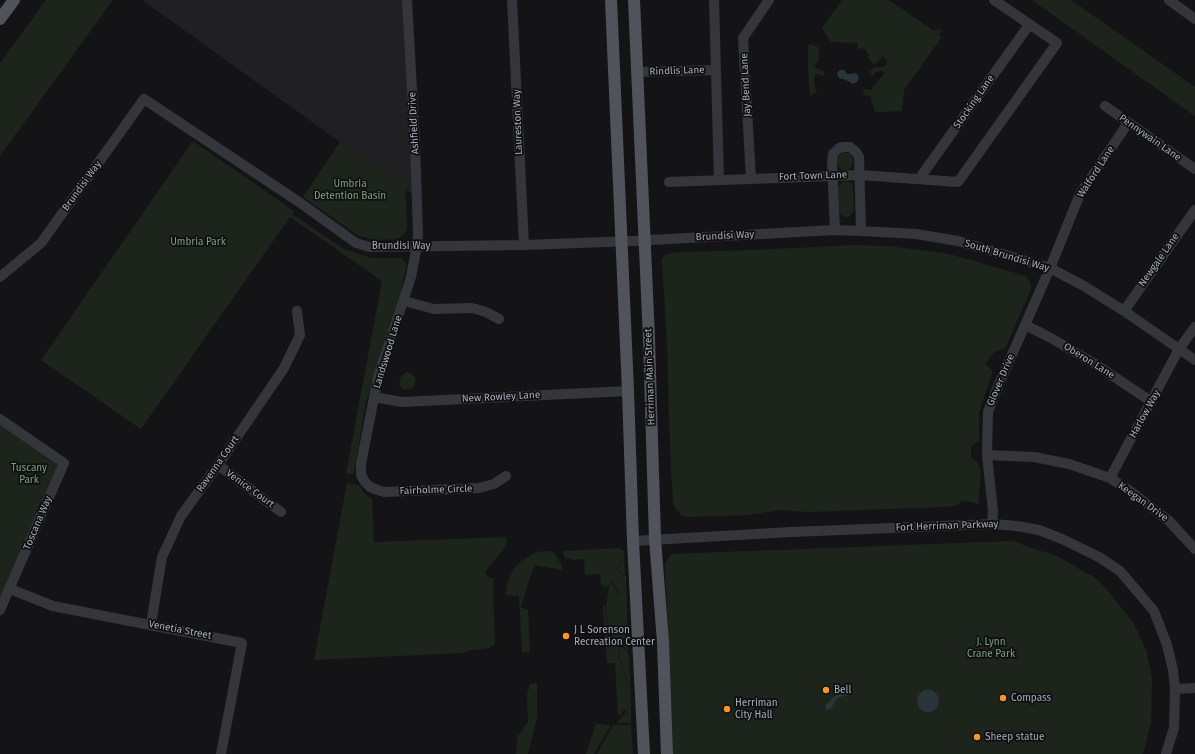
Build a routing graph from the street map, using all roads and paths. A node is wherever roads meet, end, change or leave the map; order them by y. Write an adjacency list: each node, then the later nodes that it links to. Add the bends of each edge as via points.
1 (14, 0): 10 (main road)
2 (407, 0): 30 (street, Ashfield Drive, via 415,143)
3 (512, 0): 29 (street, Laureston Way)
4 (611, 0): 28 (main road)
5 (634, 0): 14 (main road, Herriman Main Street)
6 (714, 0): 13 (street)
7 (769, 0): 20 (street, Jay Bend Lane, via 743,38)
8 (994, 0): 12 (street)
9 (1169, 0): 11 (street)
10 (0, 19)
11 (1195, 19)
12 (1030, 25): 21 (street, Stocking Lane); 21 (street, Fort Town Lane, via 1056,43 958,182)
13 (716, 70): 14 (street, Rindlis Lane); 22 (street)
14 (637, 72): 27 (main road, Herriman Main Street)
15 (1105, 106): 16 (street, Pennywain Lane)
16 (1128, 123): 17 (street, Pennywain Lane); 31 (street, Walford Lane, via 1080,194)
17 (1195, 169)
18 (860, 175): 19 (street, Fort Town Lane); 19 (street, via 856,152 850,147 844,147 839,148 834,154); 21 (street, Fort Town Lane); 26 (street)
19 (832, 176): 20 (street, Fort Town Lane); 25 (street)
20 (751, 179): 22 (street, Fort Town Lane)
21 (919, 179)
22 (719, 180): 23 (street, Fort Town Lane)
23 (669, 182)
24 (1195, 210): 34 (street, Newgale Lane)
25 (835, 230): 26 (street, Brundisi Way); 27 (street, Brundisi Way)
26 (861, 230): 31 (street, South Brundisi Way, via 916,234 958,241)
27 (645, 240): 28 (street, Brundisi Way); 52 (main road, Herriman Main Street)
28 (622, 241): 29 (street, Brundisi Way); 41 (main road)
29 (524, 245): 30 (street, Brundisi Way)
30 (417, 246): 32 (street, Brundisi Way, via 369,247 356,243 144,99 41,243); 33 (street, Landswood Lane)
31 (1050, 268): 34 (street, South Brundisi Way); 37 (street, Glover Drive)
32 (0, 277)
33 (404, 301): 36 (street, via 434,309 472,308); 42 (street, Landswood Lane, via 378,377)
34 (1124, 310): 39 (street, South Brundisi Way)
35 (297, 311): 46 (street, Ravenna Court, via 300,335 284,368)
36 (499, 319)
37 (1025, 325): 43 (street, Oberon Lane, via 1095,364); 45 (street, Glover Drive, via 988,412)
38 (1195, 327): 39 (street, Harlow Way)
39 (1179, 349): 40 (street, South Brundisi Way); 43 (street, Harlow Way)
40 (1195, 360)
41 (628, 391): 42 (street, New Rowley Lane, via 402,402); 53 (main road)
42 (374, 397): 49 (street, Landswood Lane, via 361,464 361,475)
43 (1152, 402): 48 (street, Harlow Way)
44 (0, 419): 55 (street, Toscana Way, via 64,464)
45 (987, 455): 48 (street, Keegan Drive, via 1034,457 1069,464); 51 (street, Glover Drive)
46 (218, 466): 50 (street, Venice Court); 57 (street, Ravenna Court, via 181,516 162,557)
47 (506, 476): 49 (street, Fairholme Circle, via 494,484 479,488 384,492 374,489)
48 (1110, 478): 54 (street, Keegan Drive, via 1169,521)
49 (365, 482)
50 (281, 512)
51 (992, 524): 52 (street, Fort Herriman Parkway); 59 (street, Fort Herriman Parkway, via 1039,530 1099,557 1120,571 1154,611 1167,645)
52 (655, 540): 53 (street, Fort Herriman Parkway); 62 (main road, Herriman Main Street, via 663,642)
53 (633, 541): 61 (main road)
54 (1195, 549)
55 (10, 589): 56 (street, Toscana Way); 57 (street, Venetia Street, via 53,606)
56 (0, 610)
57 (151, 624): 60 (street, Venetia Street, via 242,643)
58 (1195, 688): 59 (street)
59 (1175, 689): 63 (street, Fort Herriman Parkway, via 1174,728)
60 (221, 754)
61 (644, 754)
62 (667, 754)
63 (1166, 754)

